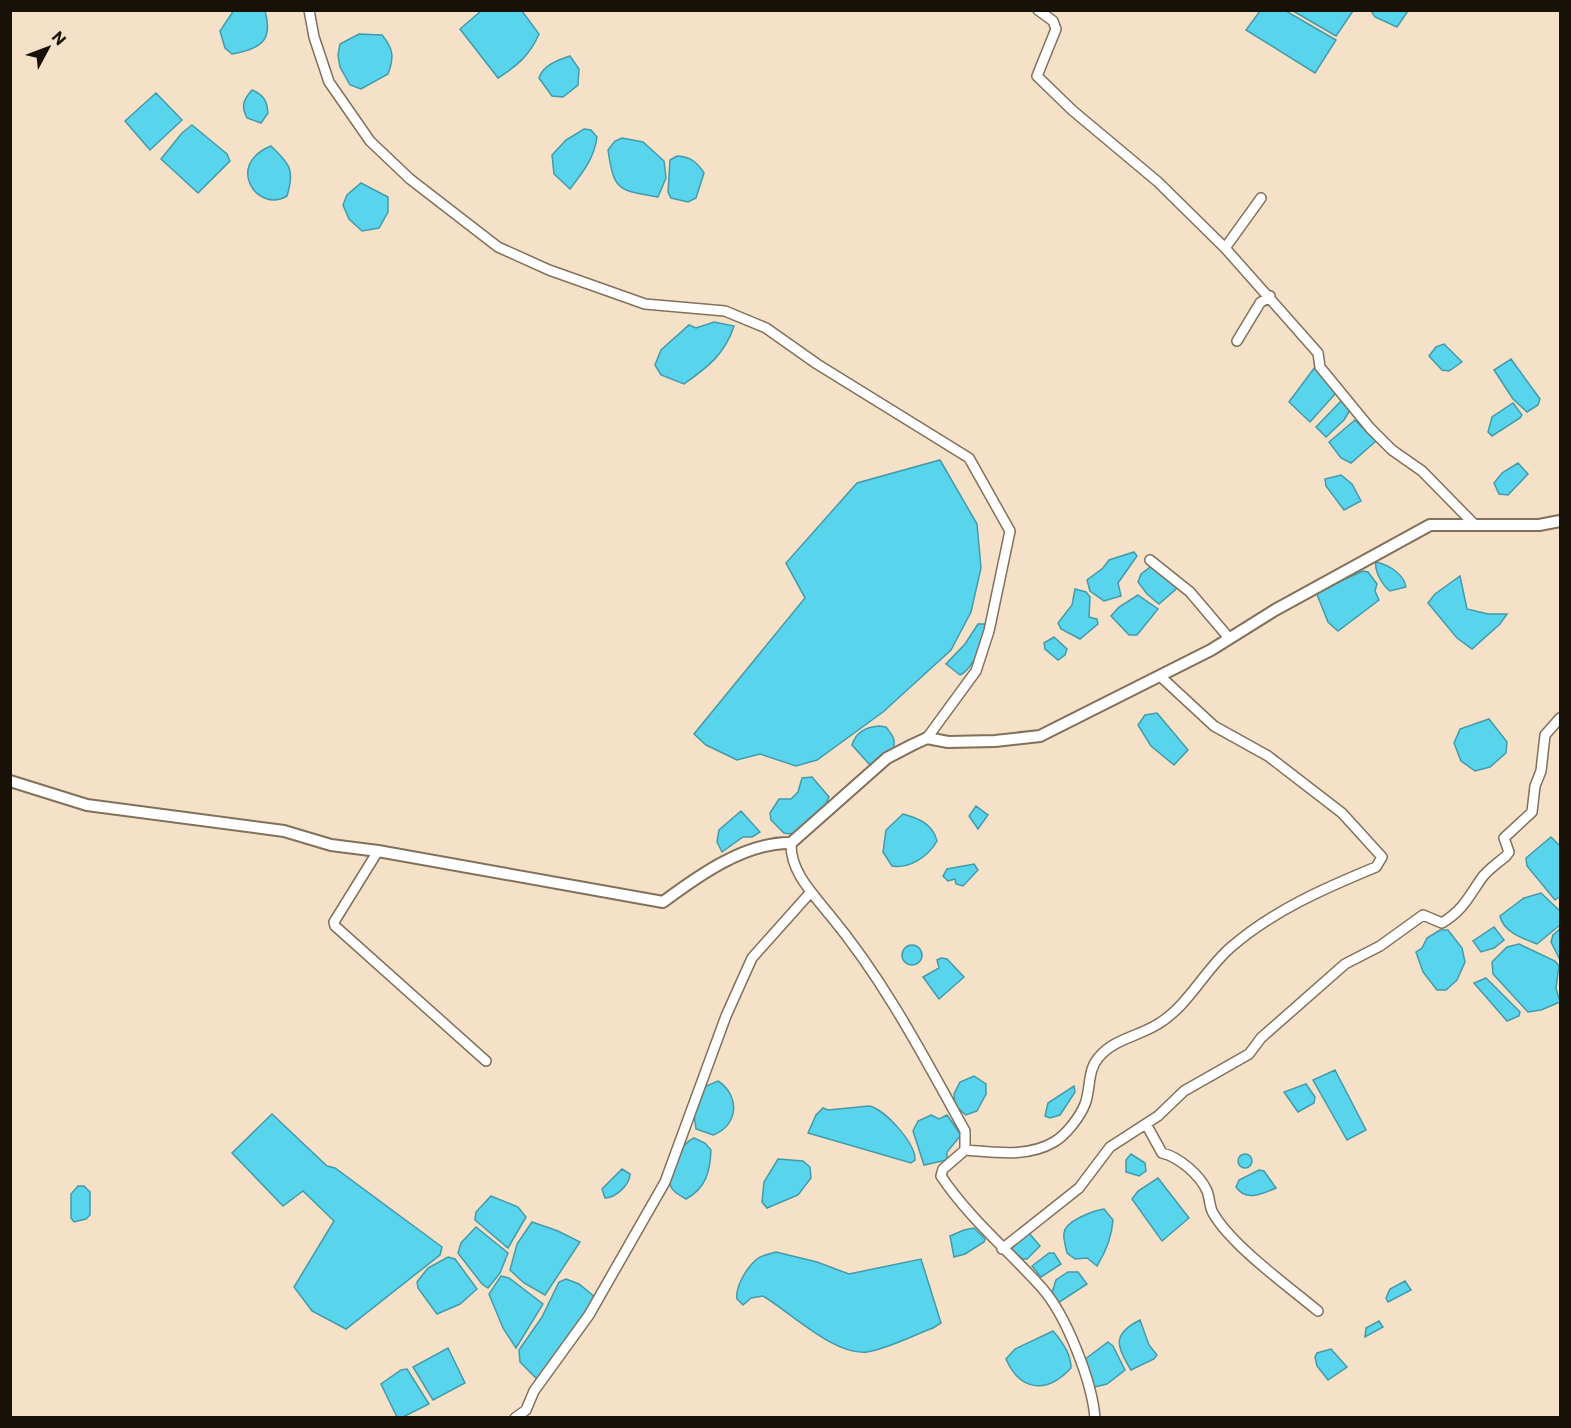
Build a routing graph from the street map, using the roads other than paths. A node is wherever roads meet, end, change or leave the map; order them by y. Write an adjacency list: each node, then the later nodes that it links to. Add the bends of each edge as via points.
1 (309, 10): 13 (street, via 329,82 370,141 410,179 498,248 645,304 725,311 766,328 969,458 1010,531 989,631 976,671)
2 (1038, 10): 4 (street, via 1053,21 1056,29 1037,76 1158,182)
3 (1261, 198): 4 (street)
4 (1225, 248): 5 (street)
5 (1270, 296): 6 (street, via 1260,303); 8 (street, via 1318,353 1320,367 1370,428 1422,471)
6 (1237, 341)
7 (1560, 521): 8 (street, via 1539,525)
8 (1474, 524): 10 (street, via 1430,525)
9 (1150, 560): 10 (street, via 1190,592)
10 (1229, 638): 11 (street)
11 (1160, 676): 13 (street, via 1040,736 960,742); 20 (street, via 1214,726 1268,756 1342,813 1382,856 1376,867 1296,904 1251,932 1228,950 1159,1024 1108,1048 1097,1058 1088,1081 1086,1103 1077,1119 1055,1142 1006,1153)
12 (1560, 718): 19 (street, via 1545,735 1532,812 1504,838 1509,852 1481,878 1474,893 1452,917 1442,923 1423,915 1380,946 1345,964 1261,1038 1249,1054 1184,1091)
13 (927, 738): 15 (street, via 887,758)
14 (10, 780): 16 (street, via 87,805 284,831 331,845)
15 (791, 843): 16 (street, via 775,843 748,852 696,877 663,903); 17 (street, via 790,857)
16 (378, 851): 18 (street, via 335,926 457,1031)
17 (810, 893): 20 (street, via 860,953 913,1035 965,1131); 23 (street, via 752,958 718,1037 665,1182 589,1315 534,1390 526,1410)
18 (486, 1061)
19 (1146, 1124): 21 (street, via 1110,1147 1079,1188); 22 (street, via 1162,1153 1173,1156 1204,1187 1214,1214 1235,1238)
20 (965, 1150): 21 (street, via 943,1169 941,1176)
21 (1002, 1250): 24 (street, via 1042,1288 1056,1308 1082,1368)
22 (1318, 1311)
23 (515, 1418)
24 (1095, 1418)

